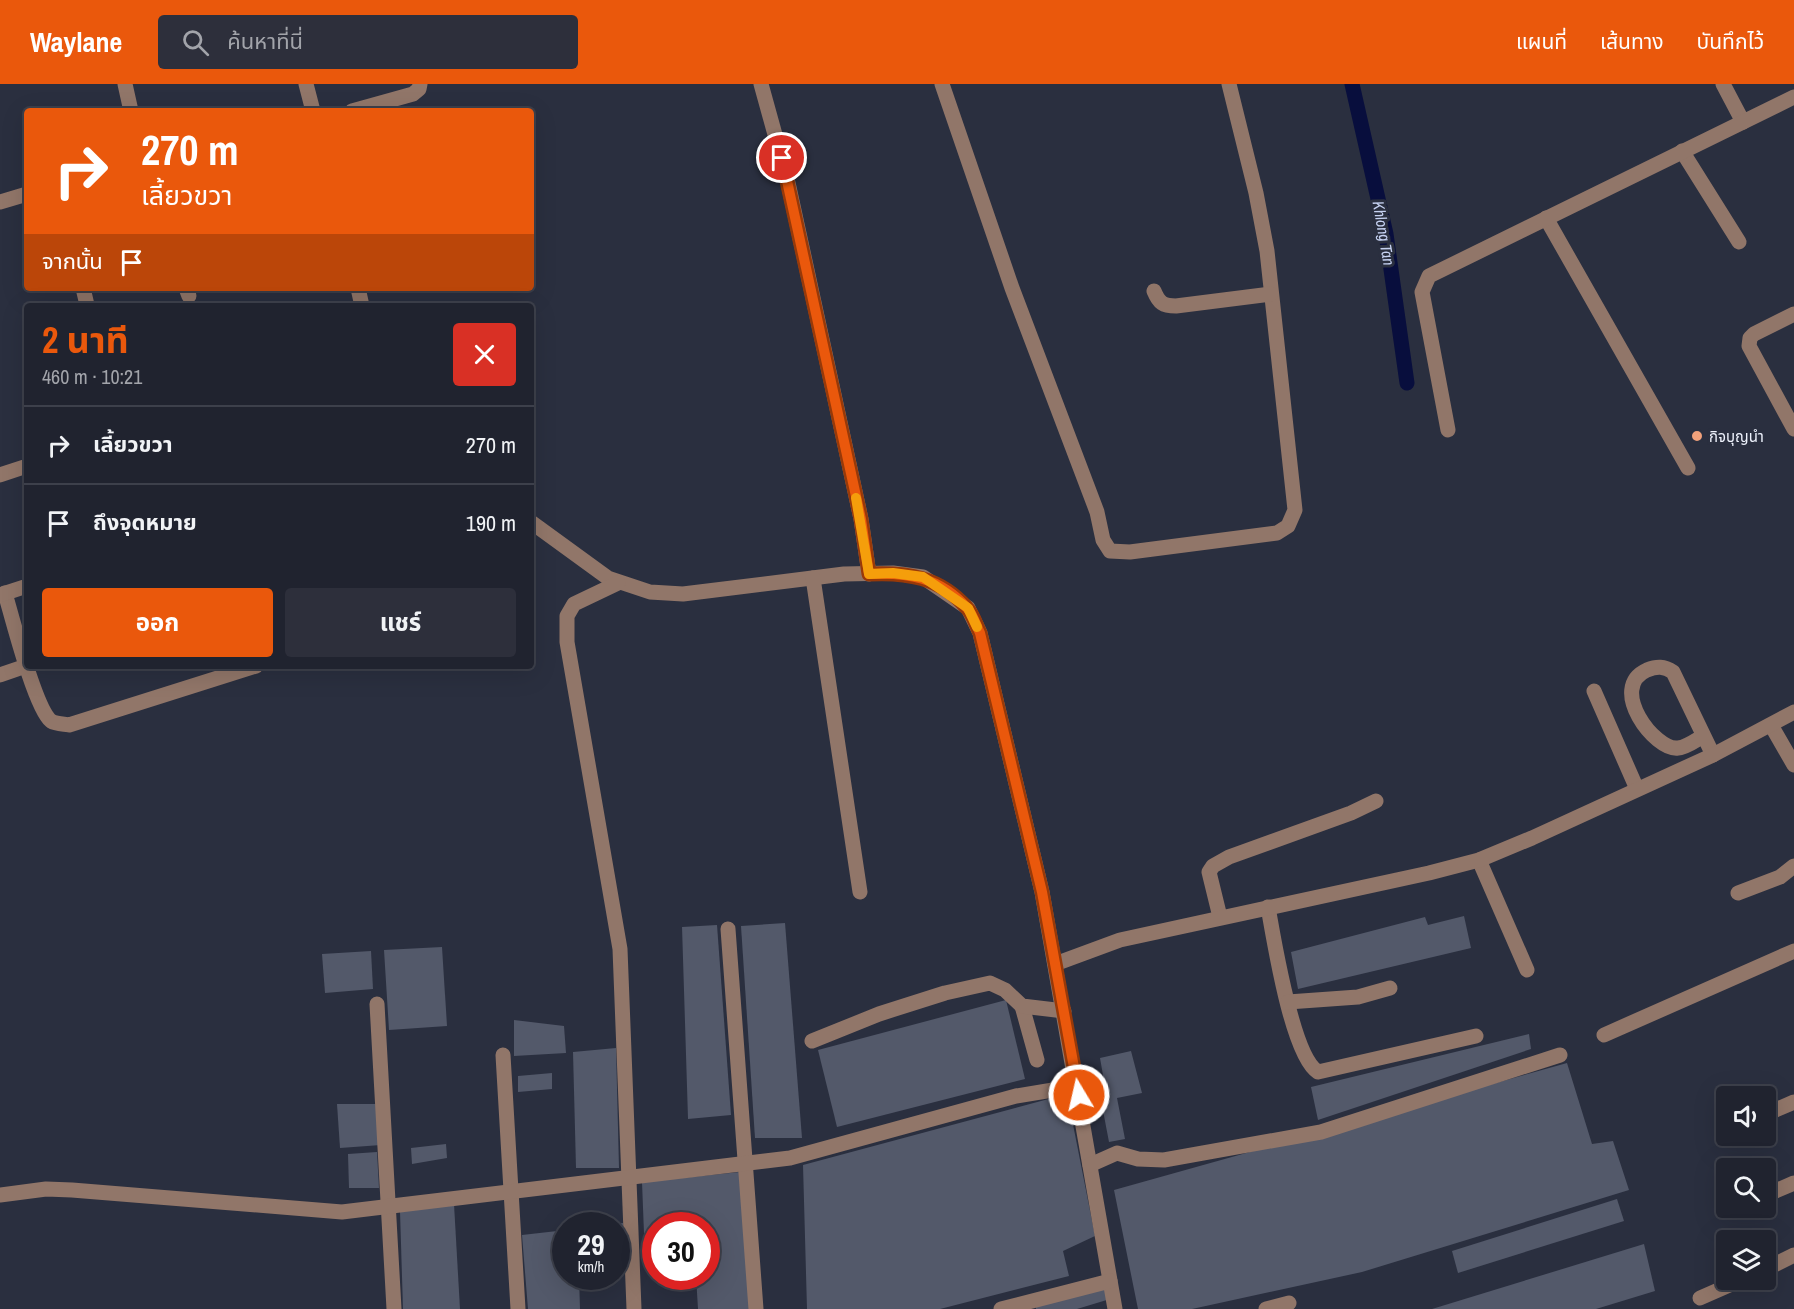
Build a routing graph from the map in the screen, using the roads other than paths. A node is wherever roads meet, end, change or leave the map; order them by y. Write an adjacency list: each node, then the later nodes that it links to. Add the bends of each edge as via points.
1 (125, 84): 9 (street)
2 (306, 84): 10 (street)
3 (420, 84): 11 (street, via 413,94)
4 (761, 84): 27 (street, via 788,178 861,519)
5 (942, 84): 19 (street, via 1012,288 1110,551 1130,552 1277,533 1293,519 1295,502)
6 (1229, 84): 19 (street, via 1256,193)
7 (1724, 84): 12 (street)
8 (1794, 97): 12 (street)
9 (131, 108)
10 (312, 108)
11 (363, 108)
12 (1743, 122): 13 (street)
13 (1682, 151): 16 (street); 17 (street)
14 (24, 196): 15 (street)
15 (0, 202)
16 (1546, 218): 22 (street, via 1429,276 1424,283 1422,292); 24 (street)
17 (1739, 242)
18 (1154, 291): 19 (street, via 1165,306)
19 (1271, 294)
20 (1794, 314): 21 (street, via 1754,334 1749,346)
21 (1794, 429)
22 (1448, 430)
23 (24, 467): 25 (street)
24 (1688, 468)
25 (0, 475)
26 (534, 524): 29 (street)
27 (869, 574): 28 (street); 53 (street, via 923,577 968,608 980,633 1026,819)
28 (813, 578): 29 (street, via 683,594 650,592); 47 (street)
29 (618, 583): 71 (street, via 574,604 567,616 567,642 620,949)
30 (24, 587): 31 (street)
31 (3, 594): 32 (street)
32 (24, 660)
33 (24, 667): 36 (street)
34 (27, 669): 35 (street, via 45,714 53,722 69,725)
35 (246, 669)
36 (0, 675)
37 (1594, 691): 43 (street)
38 (1794, 712): 39 (street)
39 (1771, 725): 41 (street); 42 (street)
40 (1703, 736): 40 (street, via 1671,748 1650,733 1630,698 1637,676 1656,667 1673,672); 41 (street)
41 (1713, 755): 43 (street)
42 (1794, 765)
43 (1637, 789): 45 (street)
44 (1376, 801): 50 (street, via 1229,857 1213,867 1209,873)
45 (1481, 859): 49 (street); 54 (street)
46 (1794, 866): 48 (street, via 1780,877)
47 (860, 892)
48 (1738, 893)
49 (1268, 907): 50 (street); 56 (street)
50 (1220, 917): 53 (street, via 1120,940)
51 (728, 929): 69 (street)
52 (1794, 951): 60 (street)
53 (1055, 964): 59 (street)
54 (1527, 970)
55 (1390, 988): 56 (street, via 1358,997)
56 (1288, 1002): 61 (street, via 1306,1058 1318,1072)
57 (377, 1004): 76 (street)
58 (1022, 1006): 59 (street); 62 (street, via 1005,990 990,983 879,1014); 65 (street)
59 (1064, 1011): 66 (street)
60 (1604, 1035)
61 (1476, 1036)
62 (812, 1041)
63 (503, 1055): 73 (street)
64 (1560, 1055): 70 (street, via 1321,1132 1164,1160 1117,1153)
65 (1037, 1060)
66 (1077, 1086): 69 (street, via 1016,1096 816,1153); 70 (street)
67 (1794, 1102): 68 (street)
68 (1776, 1110)
69 (746, 1164): 71 (street); 86 (street)
70 (1090, 1165): 79 (street)
71 (629, 1178): 73 (street); 85 (street)
72 (1794, 1183): 74 (street)
73 (510, 1191): 76 (street); 84 (street)
74 (1776, 1191)
75 (0, 1195): 76 (street, via 46,1189 332,1211)
76 (389, 1207): 83 (street)
77 (1794, 1255): 78 (street)
78 (1776, 1264)
79 (1110, 1281): 87 (street); 88 (street)
80 (1719, 1290): 81 (street)
81 (1700, 1298)
82 (1289, 1303): 89 (street)
83 (394, 1309)
84 (518, 1309)
85 (634, 1309)
86 (756, 1309)
87 (1001, 1309)
88 (1115, 1309)
89 (1266, 1309)

